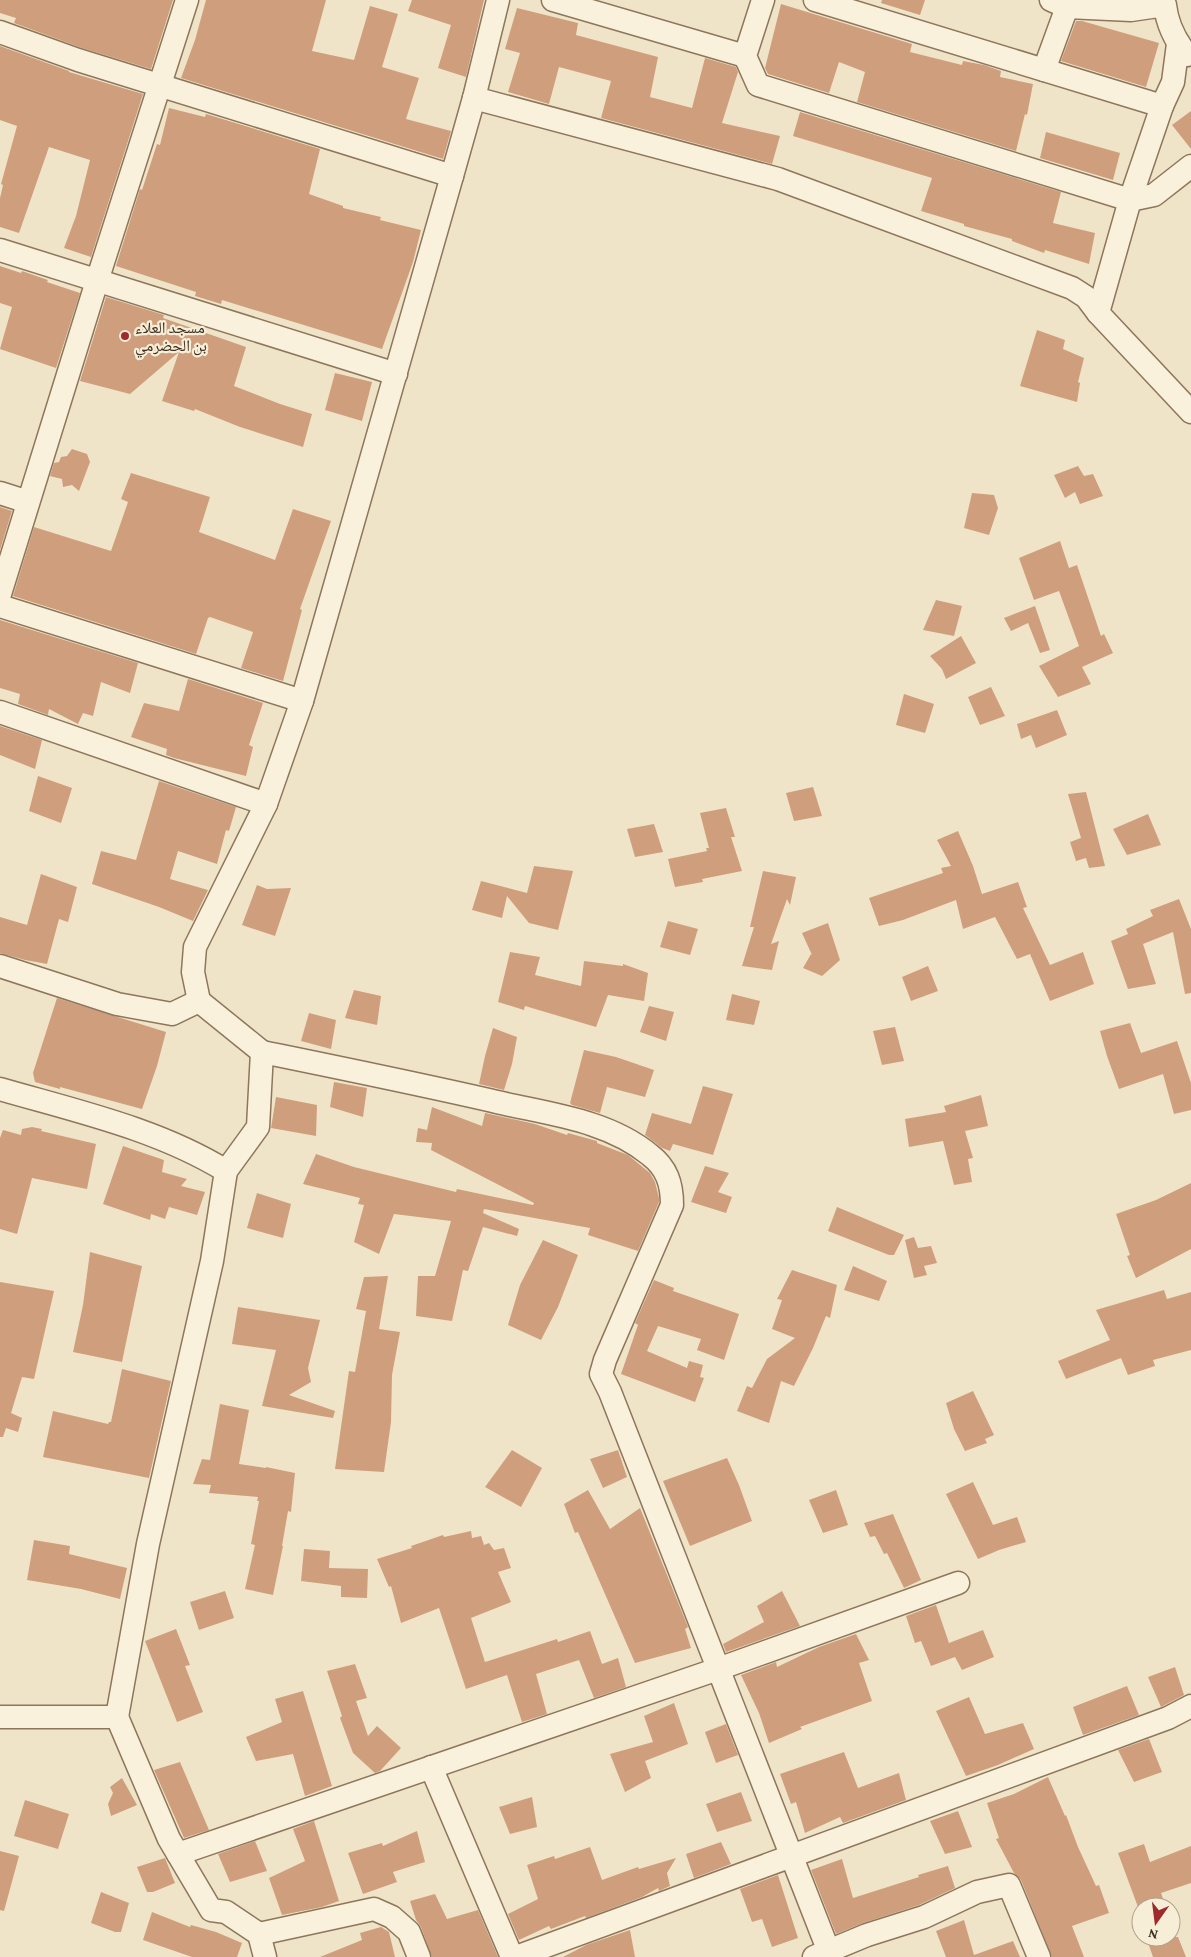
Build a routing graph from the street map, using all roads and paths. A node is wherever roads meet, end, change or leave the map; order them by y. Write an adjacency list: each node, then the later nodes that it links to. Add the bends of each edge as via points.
1 (188, 0): 12 (street)
2 (498, 0): 13 (street)
3 (553, 0): 10 (street)
4 (763, 0): 10 (street)
5 (815, 0): 11 (street)
6 (1166, 2): 7 (street, via 1131,10); 9 (street, via 1166,18)
7 (1059, 3): 11 (street)
8 (0, 32): 12 (street)
9 (1185, 52): 14 (street)
10 (745, 56): 17 (street, via 758,85)
11 (1044, 70): 14 (street)
12 (160, 86): 16 (street); 19 (street)
13 (474, 98): 16 (street); 20 (street, via 778,179 1072,288 1086,297)
14 (1162, 106): 17 (street)
15 (1191, 166): 17 (street, via 1154,195)
16 (452, 176): 21 (street)
17 (1130, 200): 20 (street)
18 (0, 250): 19 (street)
19 (97, 281): 21 (street); 24 (street)
20 (1098, 313): 22 (street)
21 (396, 374): 27 (street)
22 (1191, 412)
23 (0, 493): 24 (street)
24 (28, 502): 25 (street)
25 (0, 594)
26 (0, 606): 27 (street)
27 (302, 701): 29 (street)
28 (0, 712): 29 (street)
29 (266, 804): 31 (street, via 195,947 193,972)
30 (0, 966): 31 (street, via 117,1004 172,1014)
31 (198, 1001): 32 (street)
32 (262, 1052): 34 (street, via 258,1126); 36 (street, via 588,1123 616,1134 650,1154 665,1170 672,1188 672,1204 601,1374)
33 (0, 1089): 34 (street, via 125,1125 207,1159)
34 (226, 1171): 39 (street, via 212,1261 148,1544)
35 (958, 1583): 36 (street)
36 (718, 1669): 40 (street); 42 (street)
37 (1191, 1706): 42 (street, via 1168,1718)
38 (0, 1717): 39 (street)
39 (117, 1717): 41 (street)
40 (431, 1767): 41 (street); 47 (street)
41 (178, 1854): 43 (street, via 211,1910 226,1912)
42 (792, 1856): 44 (street); 48 (street)
43 (260, 1934): 45 (street); 46 (street, via 374,1909 392,1917 409,1932)
44 (825, 1955): 49 (street, via 867,1935 924,1917 977,1892 1009,1885)
45 (264, 1957)
46 (419, 1957)
47 (512, 1957)
48 (516, 1957)
49 (1039, 1957)

